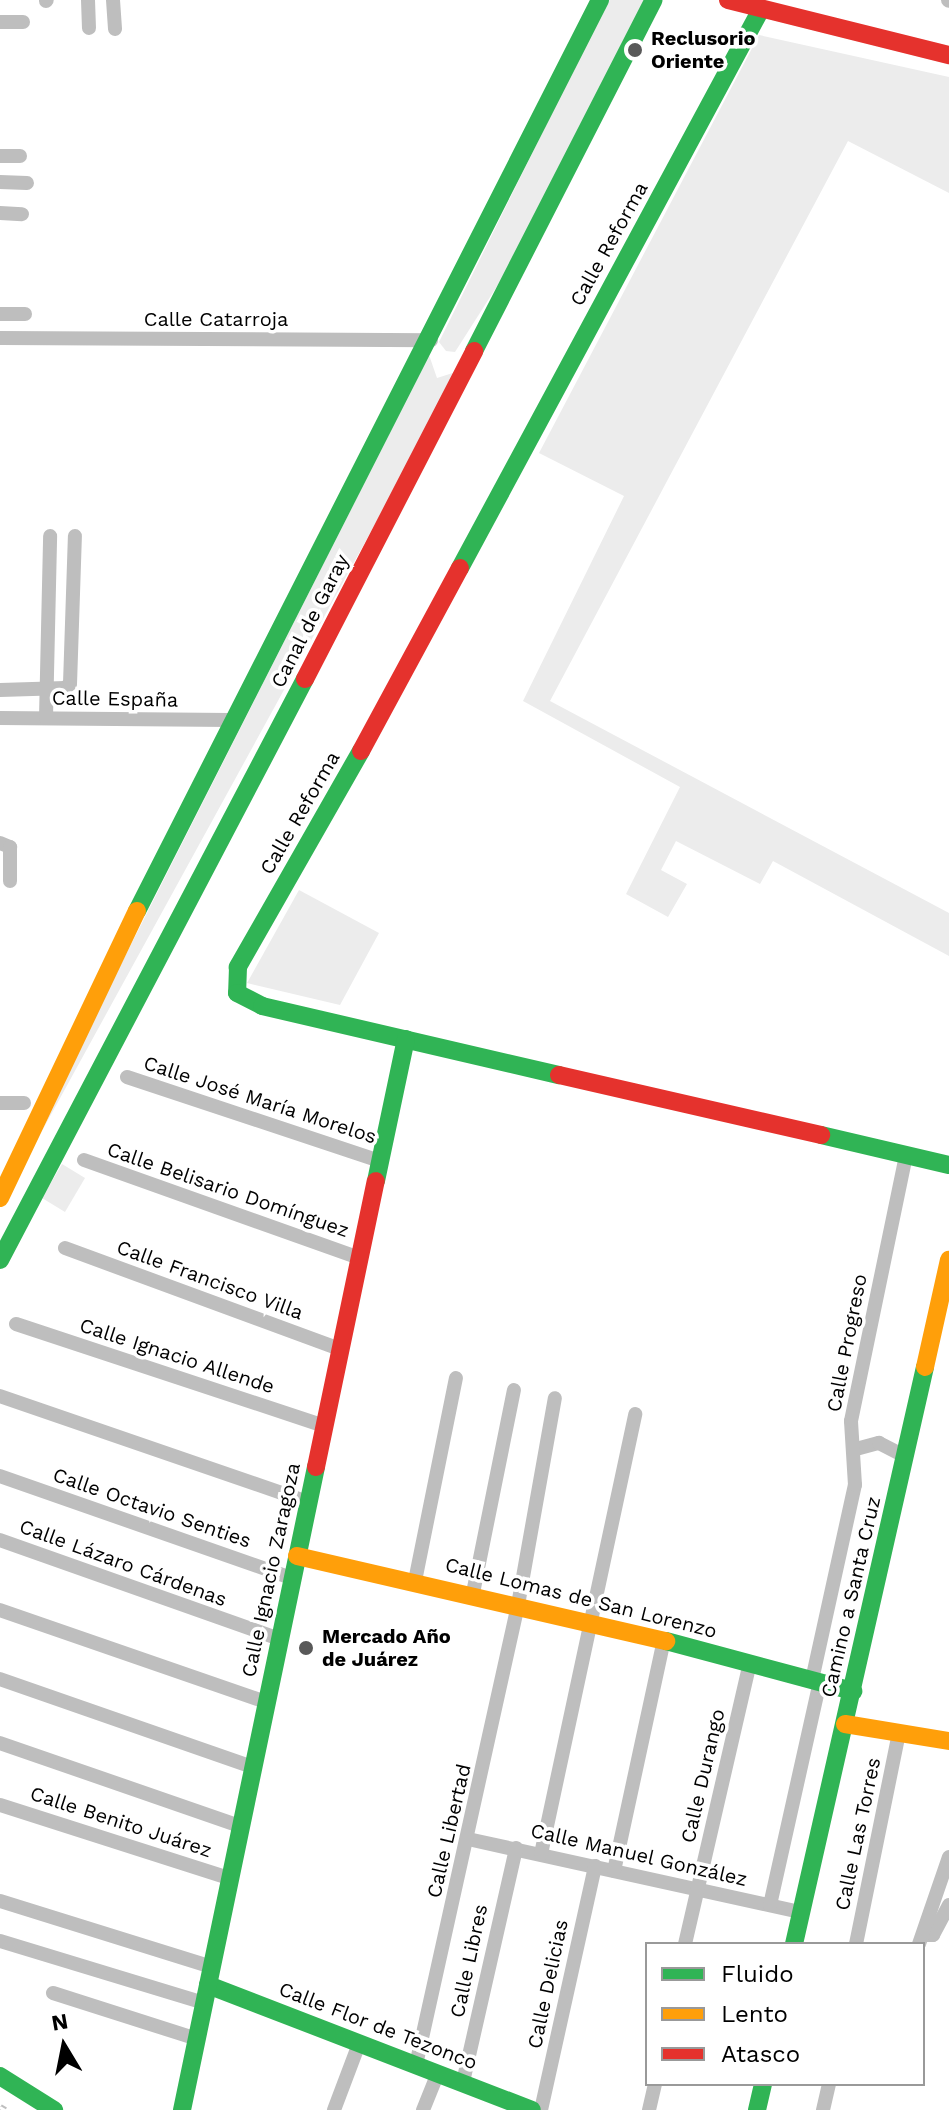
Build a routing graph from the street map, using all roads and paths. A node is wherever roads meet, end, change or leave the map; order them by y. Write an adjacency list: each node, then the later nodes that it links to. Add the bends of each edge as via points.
1 (88, 0): 9 (street)
2 (113, 0): 10 (street)
3 (600, 0): 22 (main road, Canal de Garay)
4 (654, 0): 18 (main road, Canal de Garay)
5 (728, 0): 6 (main road)
6 (760, 11): 11 (main road); 32 (main road, Calle Reforma, via 367,741 238,967 237,993 248,1000)
7 (0, 22): 8 (street)
8 (23, 22)
9 (89, 28)
10 (115, 29)
11 (949, 55)
12 (0, 156): 13 (street)
13 (20, 156)
14 (0, 182): 15 (street)
15 (27, 183)
16 (0, 213): 17 (street)
17 (22, 214)
18 (495, 311): 22 (main road, via 468,350 455,357 444,359 433,352); 43 (main road, Canal de Garay)
19 (0, 314): 20 (street)
20 (25, 314)
21 (0, 338): 22 (street, Calle Catarroja)
22 (431, 340): 29 (main road, Canal de Garay)
23 (50, 536): 25 (street)
24 (75, 536): 25 (street, via 70,684)
25 (45, 689): 26 (street); 28 (street)
26 (0, 690)
27 (0, 718): 28 (street, Calle España)
28 (46, 718): 29 (street, Calle España)
29 (230, 720): 40 (main road, Canal de Garay)
30 (0, 843): 31 (street, via 10,847)
31 (10, 881)
32 (406, 1039): 36 (main road, Calle Reforma); 38 (main road, Calle Ignacio Zaragoza)
33 (127, 1077): 38 (street, Calle José María Morelos)
34 (0, 1103): 35 (street)
35 (24, 1103)
36 (906, 1156): 39 (main road, Calle Reforma); 54 (street, Calle Progreso, via 851,1421)
37 (84, 1160): 42 (street, Calle Belisario Domínguez)
38 (379, 1161): 42 (main road, Calle Ignacio Zaragoza)
39 (949, 1165)
40 (1, 1195)
41 (65, 1248): 47 (street, Calle Francisco Villa)
42 (359, 1258): 47 (main road, Calle Ignacio Zaragoza)
43 (0, 1260)
44 (949, 1260): 45 (main road, Camino a Santa Cruz)
45 (942, 1320): 55 (main road, Camino a Santa Cruz)
46 (16, 1324): 53 (street, Calle Ignacio Allende)
47 (340, 1349): 53 (main road, Calle Ignacio Zaragoza)
48 (456, 1378): 61 (street)
49 (514, 1390): 62 (street)
50 (0, 1396): 57 (street)
51 (555, 1398): 63 (street, Calle Libertad)
52 (635, 1414): 65 (street)
53 (324, 1426): 57 (main road, Calle Ignacio Zaragoza)
54 (856, 1449): 55 (street, via 879,1443); 70 (street, Calle Progreso, via 855,1485)
55 (905, 1456): 71 (main road, Camino a Santa Cruz)
56 (0, 1476): 60 (street, Calle Octavio Senties)
57 (307, 1502): 59 (main road, Calle Ignacio Zaragoza)
58 (0, 1540): 66 (street, Calle Lázaro Cárdenas)
59 (297, 1556): 60 (main road, Calle Ignacio Zaragoza); 61 (main road, Calle Lomas de San Lorenzo)
60 (292, 1578): 66 (main road, Calle Ignacio Zaragoza)
61 (415, 1581): 62 (main road, Calle Lomas de San Lorenzo)
62 (473, 1593): 63 (main road, Calle Lomas de San Lorenzo)
63 (518, 1605): 65 (main road, Calle Lomas de San Lorenzo); 80 (street, Calle Libertad)
64 (0, 1610): 72 (street)
65 (589, 1621): 67 (main road, Calle Lomas de San Lorenzo); 82 (street)
66 (279, 1639): 72 (main road, Calle Ignacio Zaragoza)
67 (664, 1639): 68 (main road, Calle Lomas de San Lorenzo); 85 (street)
68 (750, 1663): 70 (main road, Calle Lomas de San Lorenzo); 87 (street, Calle Durango)
69 (0, 1679): 77 (street)
70 (816, 1681): 71 (main road, Calle Lomas de San Lorenzo); 89 (street, Calle Progreso)
71 (853, 1691): 73 (main road, Camino a Santa Cruz)
72 (266, 1702): 77 (main road, Calle Ignacio Zaragoza)
73 (845, 1724): 74 (main road); 91 (main road, Camino a Santa Cruz)
74 (899, 1733): 75 (main road); 96 (street, Calle Las Torres)
75 (949, 1741)
76 (0, 1743): 79 (street)
77 (252, 1767): 79 (main road, Calle Ignacio Zaragoza)
78 (0, 1805): 86 (street, Calle Benito Juárez)
79 (240, 1826): 86 (main road, Calle Ignacio Zaragoza)
80 (468, 1839): 81 (street, Calle Manuel González); 101 (street, Calle Libertad)
81 (516, 1848): 82 (street, Calle Manuel González); 104 (street, Calle Libres)
82 (541, 1854): 84 (street, Calle Manuel González)
83 (949, 1857): 92 (street)
84 (595, 1866): 85 (street, Calle Manuel González); 112 (street, Calle Delicias)
85 (614, 1871): 87 (street, Calle Manuel González)
86 (229, 1878): 97 (main road, Calle Ignacio Zaragoza)
87 (696, 1888): 89 (street, Calle Manuel González); 94 (street, Calle Durango)
88 (0, 1901): 97 (street)
89 (770, 1905): 91 (street, Calle Manuel González)
90 (949, 1905): 92 (street, via 933,1935)
91 (801, 1912): 95 (main road, Camino a Santa Cruz)
92 (922, 1939)
93 (0, 1941): 97 (street)
94 (685, 1942)
95 (794, 1942)
96 (856, 1942)
97 (208, 1985): 99 (main road, Calle Ignacio Zaragoza); 100 (main road, Calle Flor de Tezonco)
98 (53, 1993): 99 (street)
99 (197, 2039): 108 (main road, Calle Ignacio Zaragoza)
100 (359, 2044): 101 (main road, Calle Flor de Tezonco); 109 (street)
101 (416, 2065): 102 (main road, Calle Flor de Tezonco)
102 (438, 2073): 104 (main road, Calle Flor de Tezonco); 110 (street)
103 (0, 2076): 107 (main road)
104 (463, 2082): 111 (main road, Calle Flor de Tezonco)
105 (655, 2086): 113 (street)
106 (763, 2086): 114 (main road)
107 (54, 2110)
108 (182, 2110)
109 (334, 2110)
110 (423, 2110)
111 (532, 2110)
112 (541, 2110)
113 (649, 2110)
114 (757, 2110)

